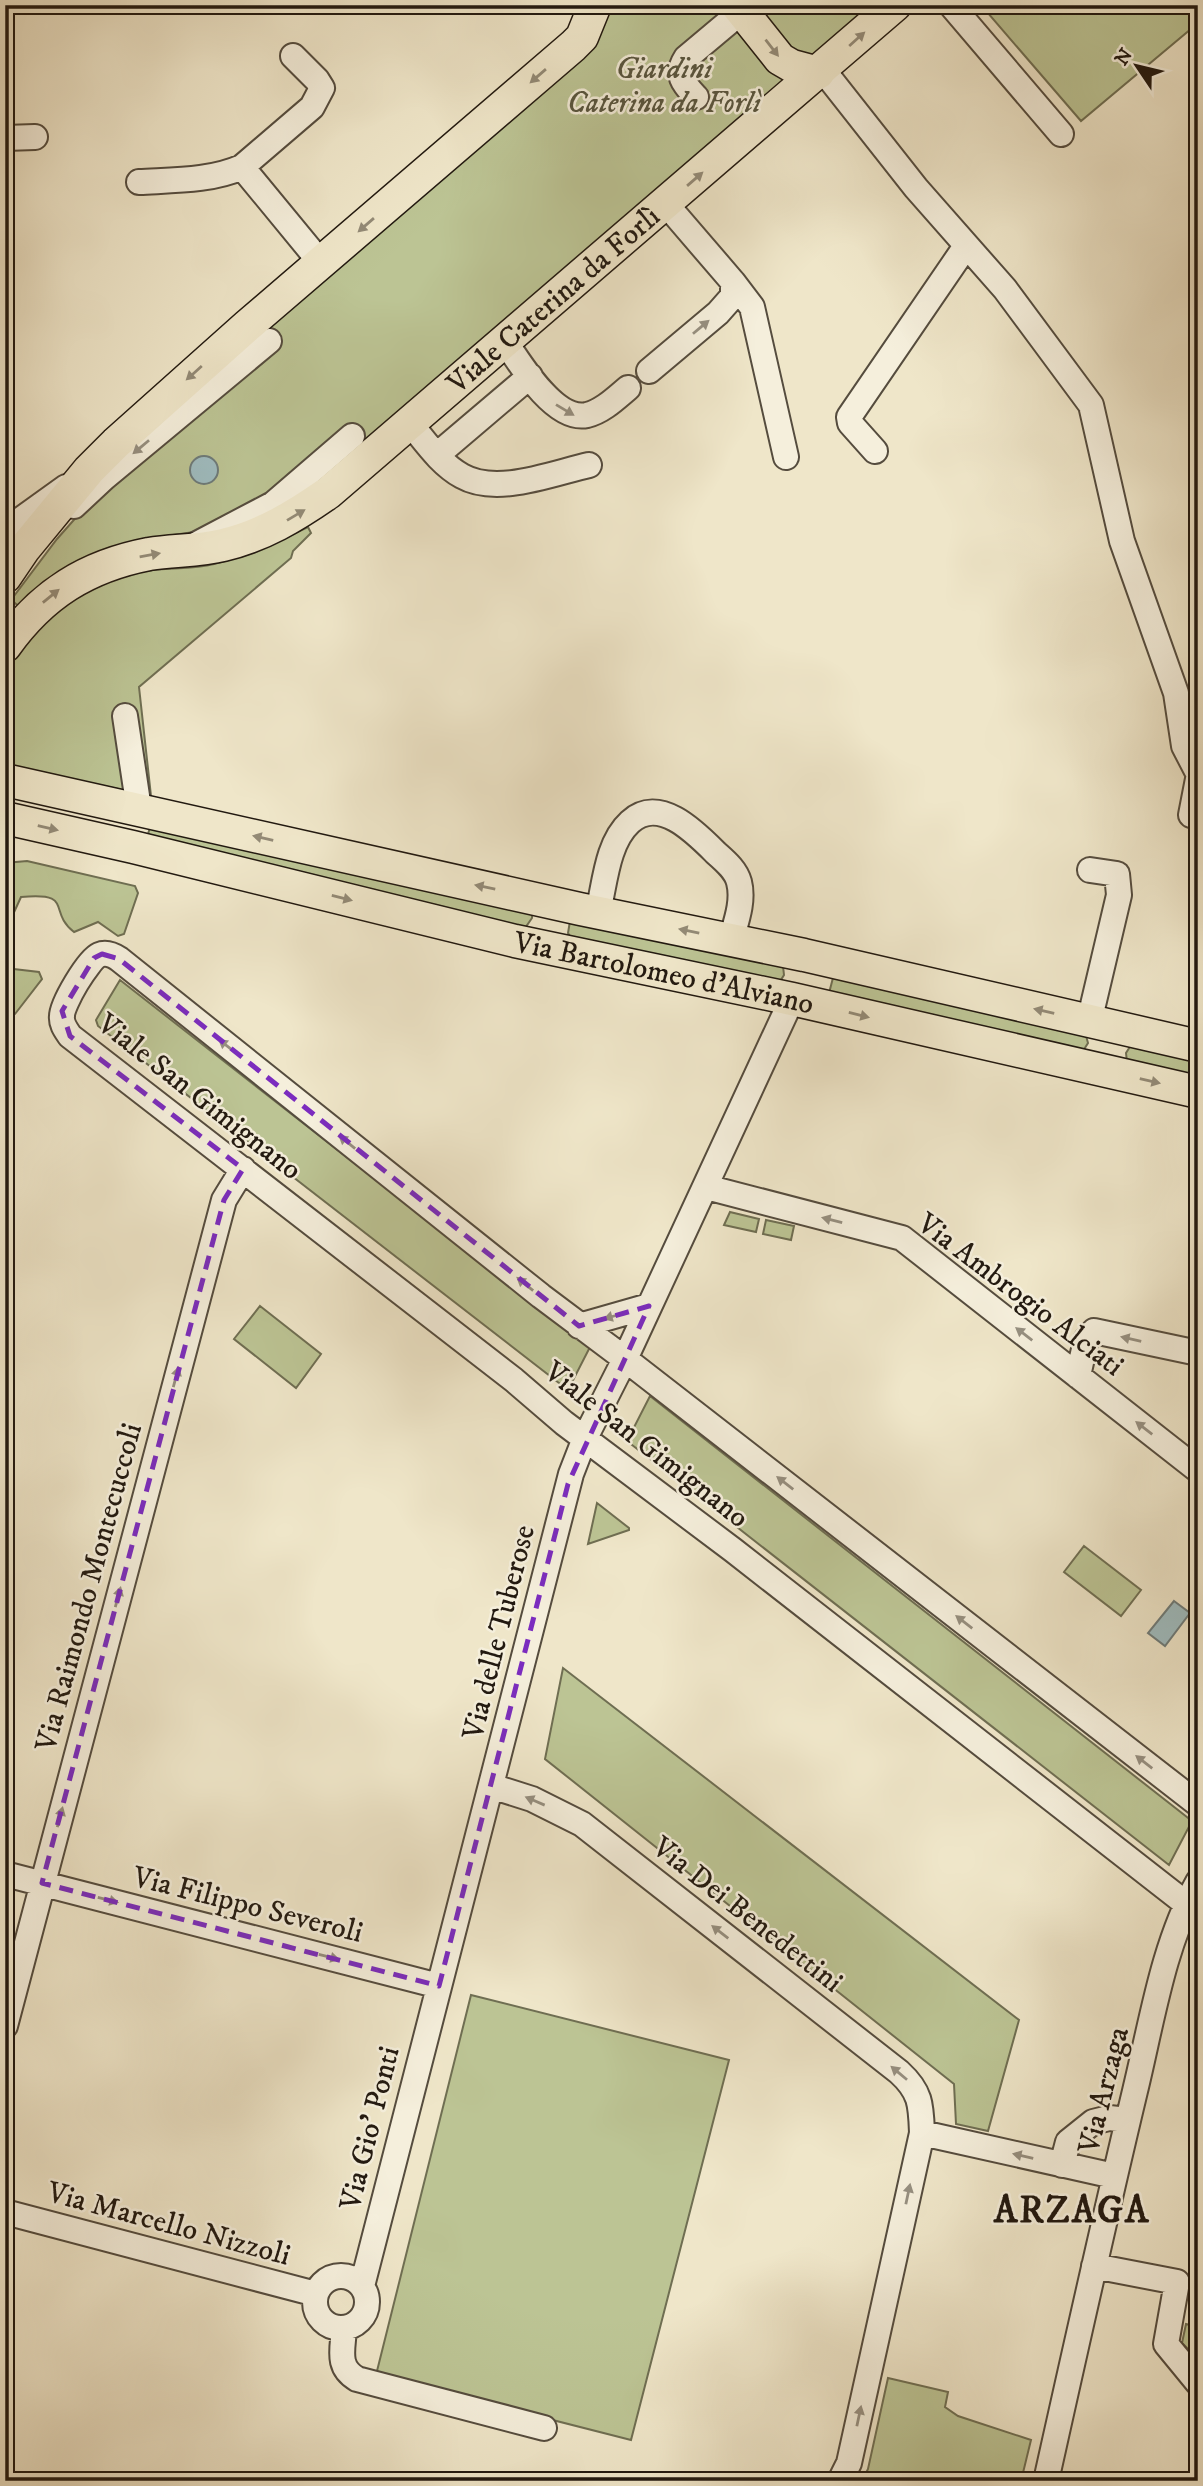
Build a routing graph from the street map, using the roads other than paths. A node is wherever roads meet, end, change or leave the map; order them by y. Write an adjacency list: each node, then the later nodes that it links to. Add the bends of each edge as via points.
1 (595, 5): 15 (main road, one-way to 15, via 582,37 573,46)
2 (895, 5): 6 (main road, Viale Caterina da Forlì, one-way to 2)
3 (951, 5): 8 (street)
4 (740, 8): 6 (main road, one-way to 6, via 780,58 792,66); 7 (street, via 680,67 683,83)
5 (293, 56): 11 (street, via 322,88 312,107)
6 (821, 71): 13 (main road, Viale Caterina da Forlì, one-way to 6); 14 (street)
7 (696, 97)
8 (1061, 134)
9 (35, 137): 10 (street)
10 (5, 138)
11 (242, 167): 12 (street, via 202,177); 15 (street)
12 (139, 182)
13 (666, 204): 16 (street); 18 (main road, Viale Caterina da Forlì)
14 (966, 246): 24 (street, via 849,418); 36 (street, via 1005,289 1091,405 1122,541 1176,693 1184,746)
15 (321, 263): 28 (main road, one-way to 28)
16 (733, 282): 19 (street, one-way to 16, via 718,313 733,296); 26 (street, via 751,307)
17 (269, 341): 32 (street, one-way to 32, via 81,498)
18 (505, 341): 20 (street); 22 (main road, Viale Caterina da Forlì)
19 (649, 371)
20 (530, 376): 21 (street, one-way to 21, via 552,401 575,416 598,411); 25 (street)
21 (628, 388)
22 (409, 422): 25 (street); 30 (main road, Viale Caterina da Forlì, one-way to 22, via 222,546 300,513)
23 (352, 436): 30 (street, Viale Caterina da Forlì, via 273,504)
24 (875, 451)
25 (437, 455): 27 (street, via 463,477 477,482 531,480)
26 (786, 457)
27 (589, 465)
28 (89, 470): 29 (street); 31 (main road)
29 (5, 527)
30 (186, 550): 33 (main road, Viale Caterina da Forlì, one-way to 30, via 34,611 73,580 115,563)
31 (5, 578)
32 (5, 593)
33 (5, 646)
34 (125, 716): 40 (street)
35 (5, 764): 38 (main road)
36 (1198, 773)
37 (1198, 779): 41 (street, via 1191,815)
38 (20, 784): 39 (main road)
39 (100, 801): 40 (main road); 43 (main road, via 86,817)
40 (139, 809): 44 (main road, via 141,833); 46 (main road, Via Bartolomeo d'Alviano, one-way to 40)
41 (1198, 817)
42 (5, 818): 43 (main road, one-way to 43)
43 (91, 838): 44 (main road)
44 (133, 847): 49 (main road, Via Bartolomeo d'Alviano, one-way to 49)
45 (1090, 870): 52 (street, via 1117,874 1119,895)
46 (552, 902): 47 (main road, Via Bartolomeo d'Alviano); 49 (main road)
47 (598, 912): 48 (main road, Via Bartolomeo d'Alviano, one-way to 47); 48 (street, via 614,845 630,822 655,812 680,821 735,873 740,897)
48 (731, 940): 50 (main road, Via Bartolomeo d'Alviano)
49 (541, 947): 51 (main road, Via Bartolomeo d'Alviano)
50 (803, 955): 51 (main road); 52 (main road, Via Bartolomeo d'Alviano, one-way to 50)
51 (792, 999): 54 (main road, Via Bartolomeo d'Alviano, one-way to 54); 57 (street, Via delle Tuberose)
52 (1100, 1024): 53 (main road, Via Bartolomeo d'Alviano); 54 (main road)
53 (1198, 1046)
54 (1102, 1070): 55 (main road, Via Bartolomeo d'Alviano, one-way to 55)
55 (1198, 1092)
56 (243, 1168): 59 (street, Viale San Gimignano, one-way to 56, via 112,955 94,958 62,1011 61,1019 71,1036); 63 (street, Viale San Gimignano); 68 (street, Via Raimondo Montecuccoli, one-way to 56, via 224,1200)
57 (706, 1187): 58 (street, Via delle Tuberose); 62 (street, Via Ambrogio Alciati, one-way to 57, via 902,1238)
58 (649, 1306): 59 (street, one-way to 59); 61 (street, Via delle Tuberose)
59 (579, 1326): 61 (street, Viale San Gimignano)
60 (1198, 1353): 62 (street, one-way to 62, via 1094,1331 1086,1340)
61 (625, 1359): 63 (street, Via delle Tuberose); 66 (street, Viale San Gimignano, one-way to 61)
62 (1078, 1376): 64 (street, Via Ambrogio Alciati, one-way to 62)
63 (585, 1438): 65 (street, Via delle Tuberose, via 568,1484); 69 (street, Viale San Gimignano)
64 (1198, 1471)
65 (491, 1786): 70 (street, Via delle Tuberose); 73 (street, Via Dei Benedettini, one-way to 65, via 916,2091 899,2072 582,1824 532,1799)
66 (1198, 1804)
67 (5, 1874): 68 (street, Via Filippo Severoli)
68 (42, 1883): 70 (street, Via Filippo Severoli, one-way to 70); 71 (street, Via Raimondo Montecuccoli)
69 (1194, 1899): 72 (street, Via Arzaga, via 1168,1956)
70 (439, 1986): 78 (street, Via Gio' Ponti)
71 (5, 2026)
72 (1128, 2120): 74 (street, via 1093,2122 1068,2142); 75 (street, Via Arzaga)
73 (922, 2133): 74 (street, one-way to 73); 83 (street, Via Dei Benedettini, one-way to 73, via 849,2463)
74 (1062, 2165): 75 (street)
75 (1114, 2176): 77 (street, Via Arzaga)
76 (5, 2212): 79 (street, Via Marcello Nizzoli)
77 (1094, 2266): 81 (street, via 1177,2282 1167,2344); 84 (street, Via Arzaga)
78 (362, 2286): 79 (street, via 337,2276 323,2283); 80 (street, Via Gio' Ponti, via 365,2311 356,2323)
79 (316, 2294): 80 (street, via 319,2316 328,2325)
80 (344, 2328): 82 (street, via 343,2366 357,2379)
81 (1198, 2383)
82 (544, 2428)
83 (840, 2481)
84 (1046, 2481)

